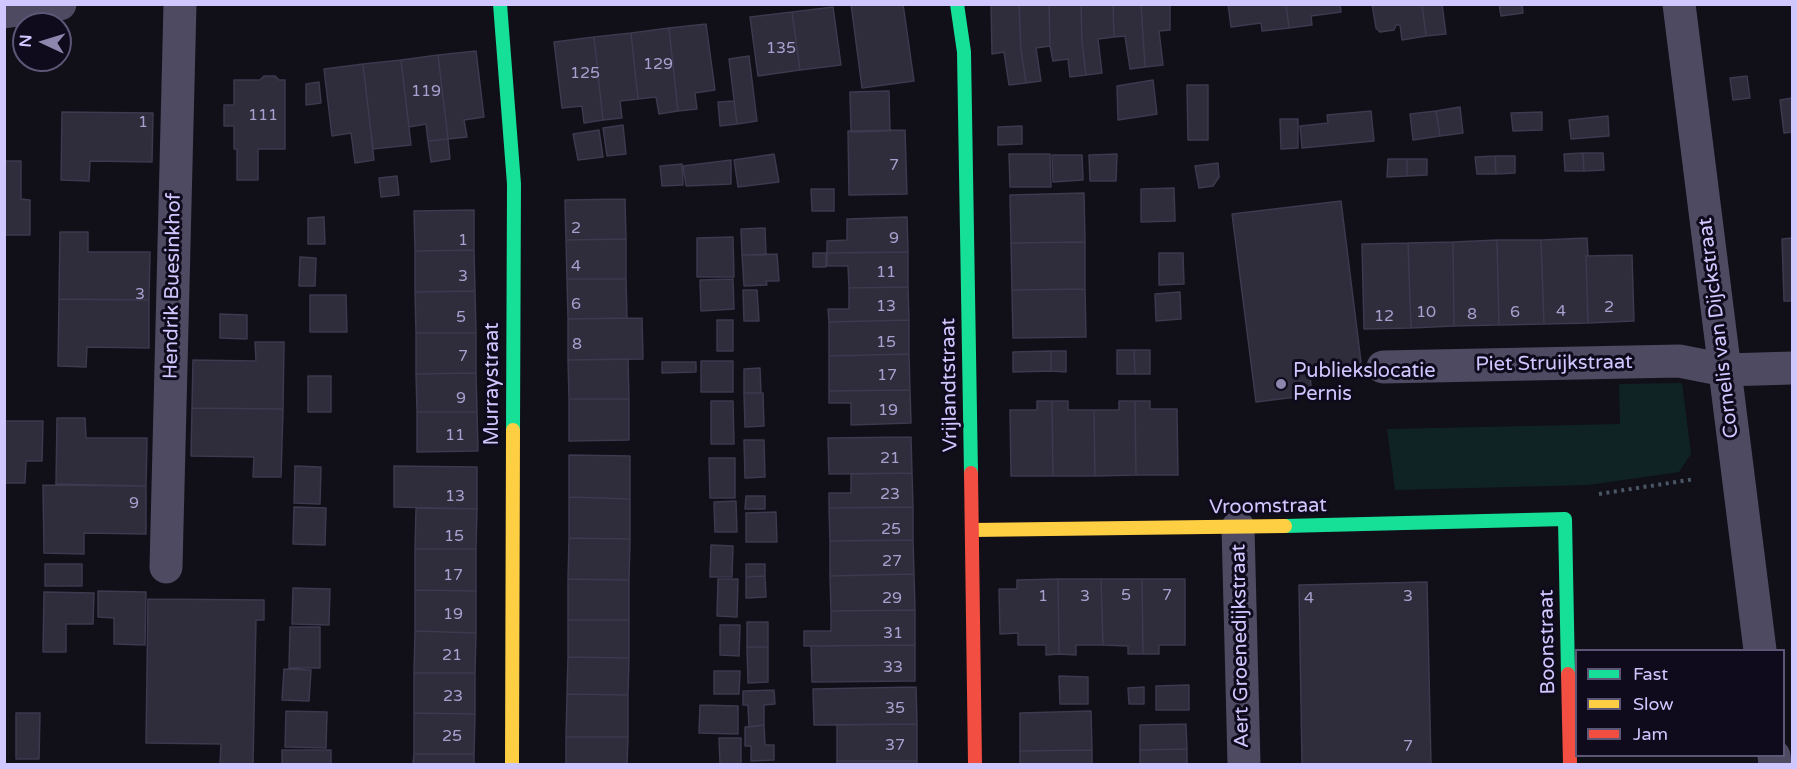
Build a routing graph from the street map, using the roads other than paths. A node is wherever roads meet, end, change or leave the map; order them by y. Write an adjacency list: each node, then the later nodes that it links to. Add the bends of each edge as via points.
1 (60, 4): 6 (street)
2 (180, 4): 13 (street, Hendrik Buesinkhof)
3 (500, 4): 15 (street, Murraystraat, via 514,184)
4 (957, 4): 12 (street, Vrijlandtstraat, via 964,52)
5 (1679, 4): 9 (street, Cornelis van Dijckstraat)
6 (4, 12)
7 (1383, 367): 9 (street, Piet Struijkstraat, via 1679,361)
8 (1792, 368): 9 (street, Piet Struijkstraat)
9 (1725, 370): 14 (street, Cornelis van Dijckstraat)
10 (1564, 519): 11 (street, Vroomstraat); 18 (street, Boonstraat)
11 (1239, 527): 12 (street, Vroomstraat); 17 (street, Aert Groenedijkstraat)
12 (972, 530): 16 (street, Vrijlandtstraat)
13 (166, 567)
14 (1760, 649)
15 (512, 765)
16 (975, 765)
17 (1244, 765)
18 (1570, 765)

